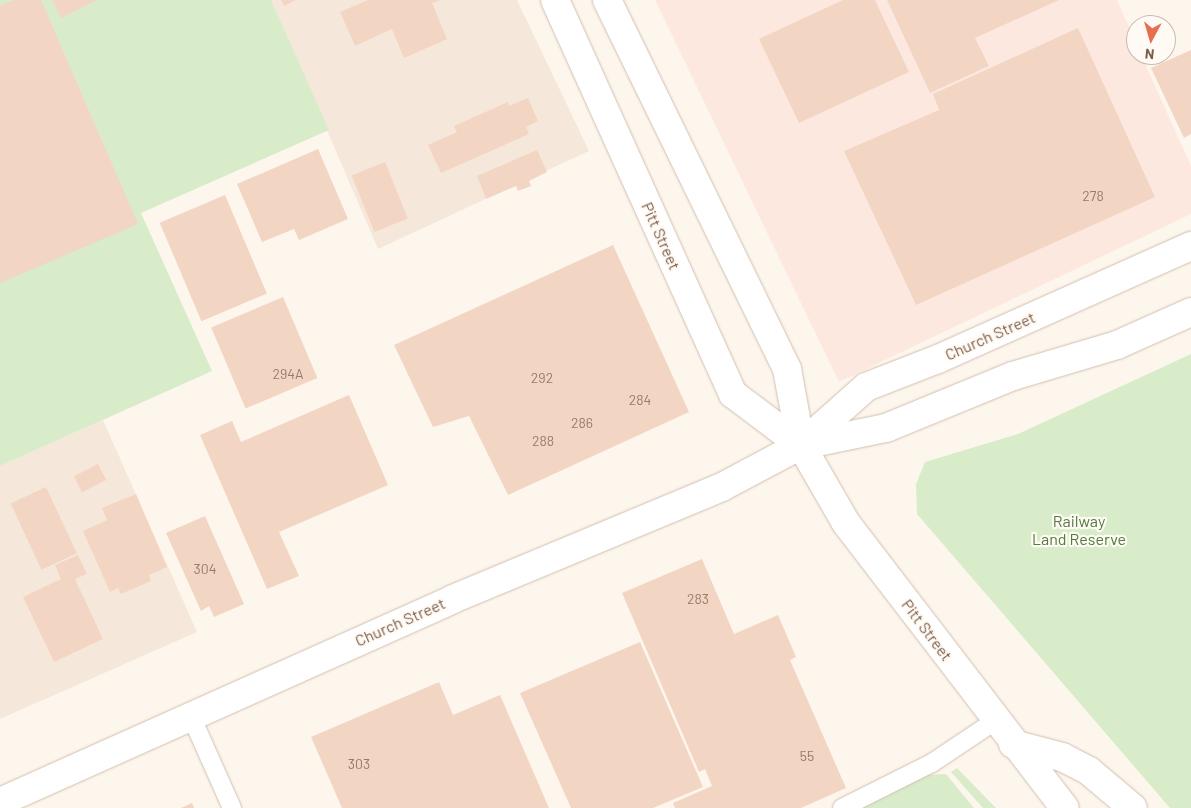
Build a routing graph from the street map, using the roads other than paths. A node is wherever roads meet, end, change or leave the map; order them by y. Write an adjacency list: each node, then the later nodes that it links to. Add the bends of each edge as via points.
1 (555, 0): 5 (street, Pitt Street, via 733,394)
2 (607, 0): 5 (street, Pitt Street, via 787,369)
3 (1191, 246): 5 (street, Church Street, via 938,359 866,387)
4 (1191, 312): 5 (street, Church Street, via 1117,345 1013,376 886,428)
5 (802, 445): 6 (street, Church Street, via 701,498 453,599); 7 (street, Pitt Street, via 846,523)
6 (191, 716): 9 (street, Church Street); 10 (lane)
7 (995, 721): 8 (street, Pitt Street); 11 (lane, via 932,763)
8 (1013, 744): 12 (street, Pitt Street); 13 (street, via 1062,757 1089,770)
9 (8, 803)
10 (232, 808)
11 (842, 808)
12 (1065, 808)
13 (1133, 808)

